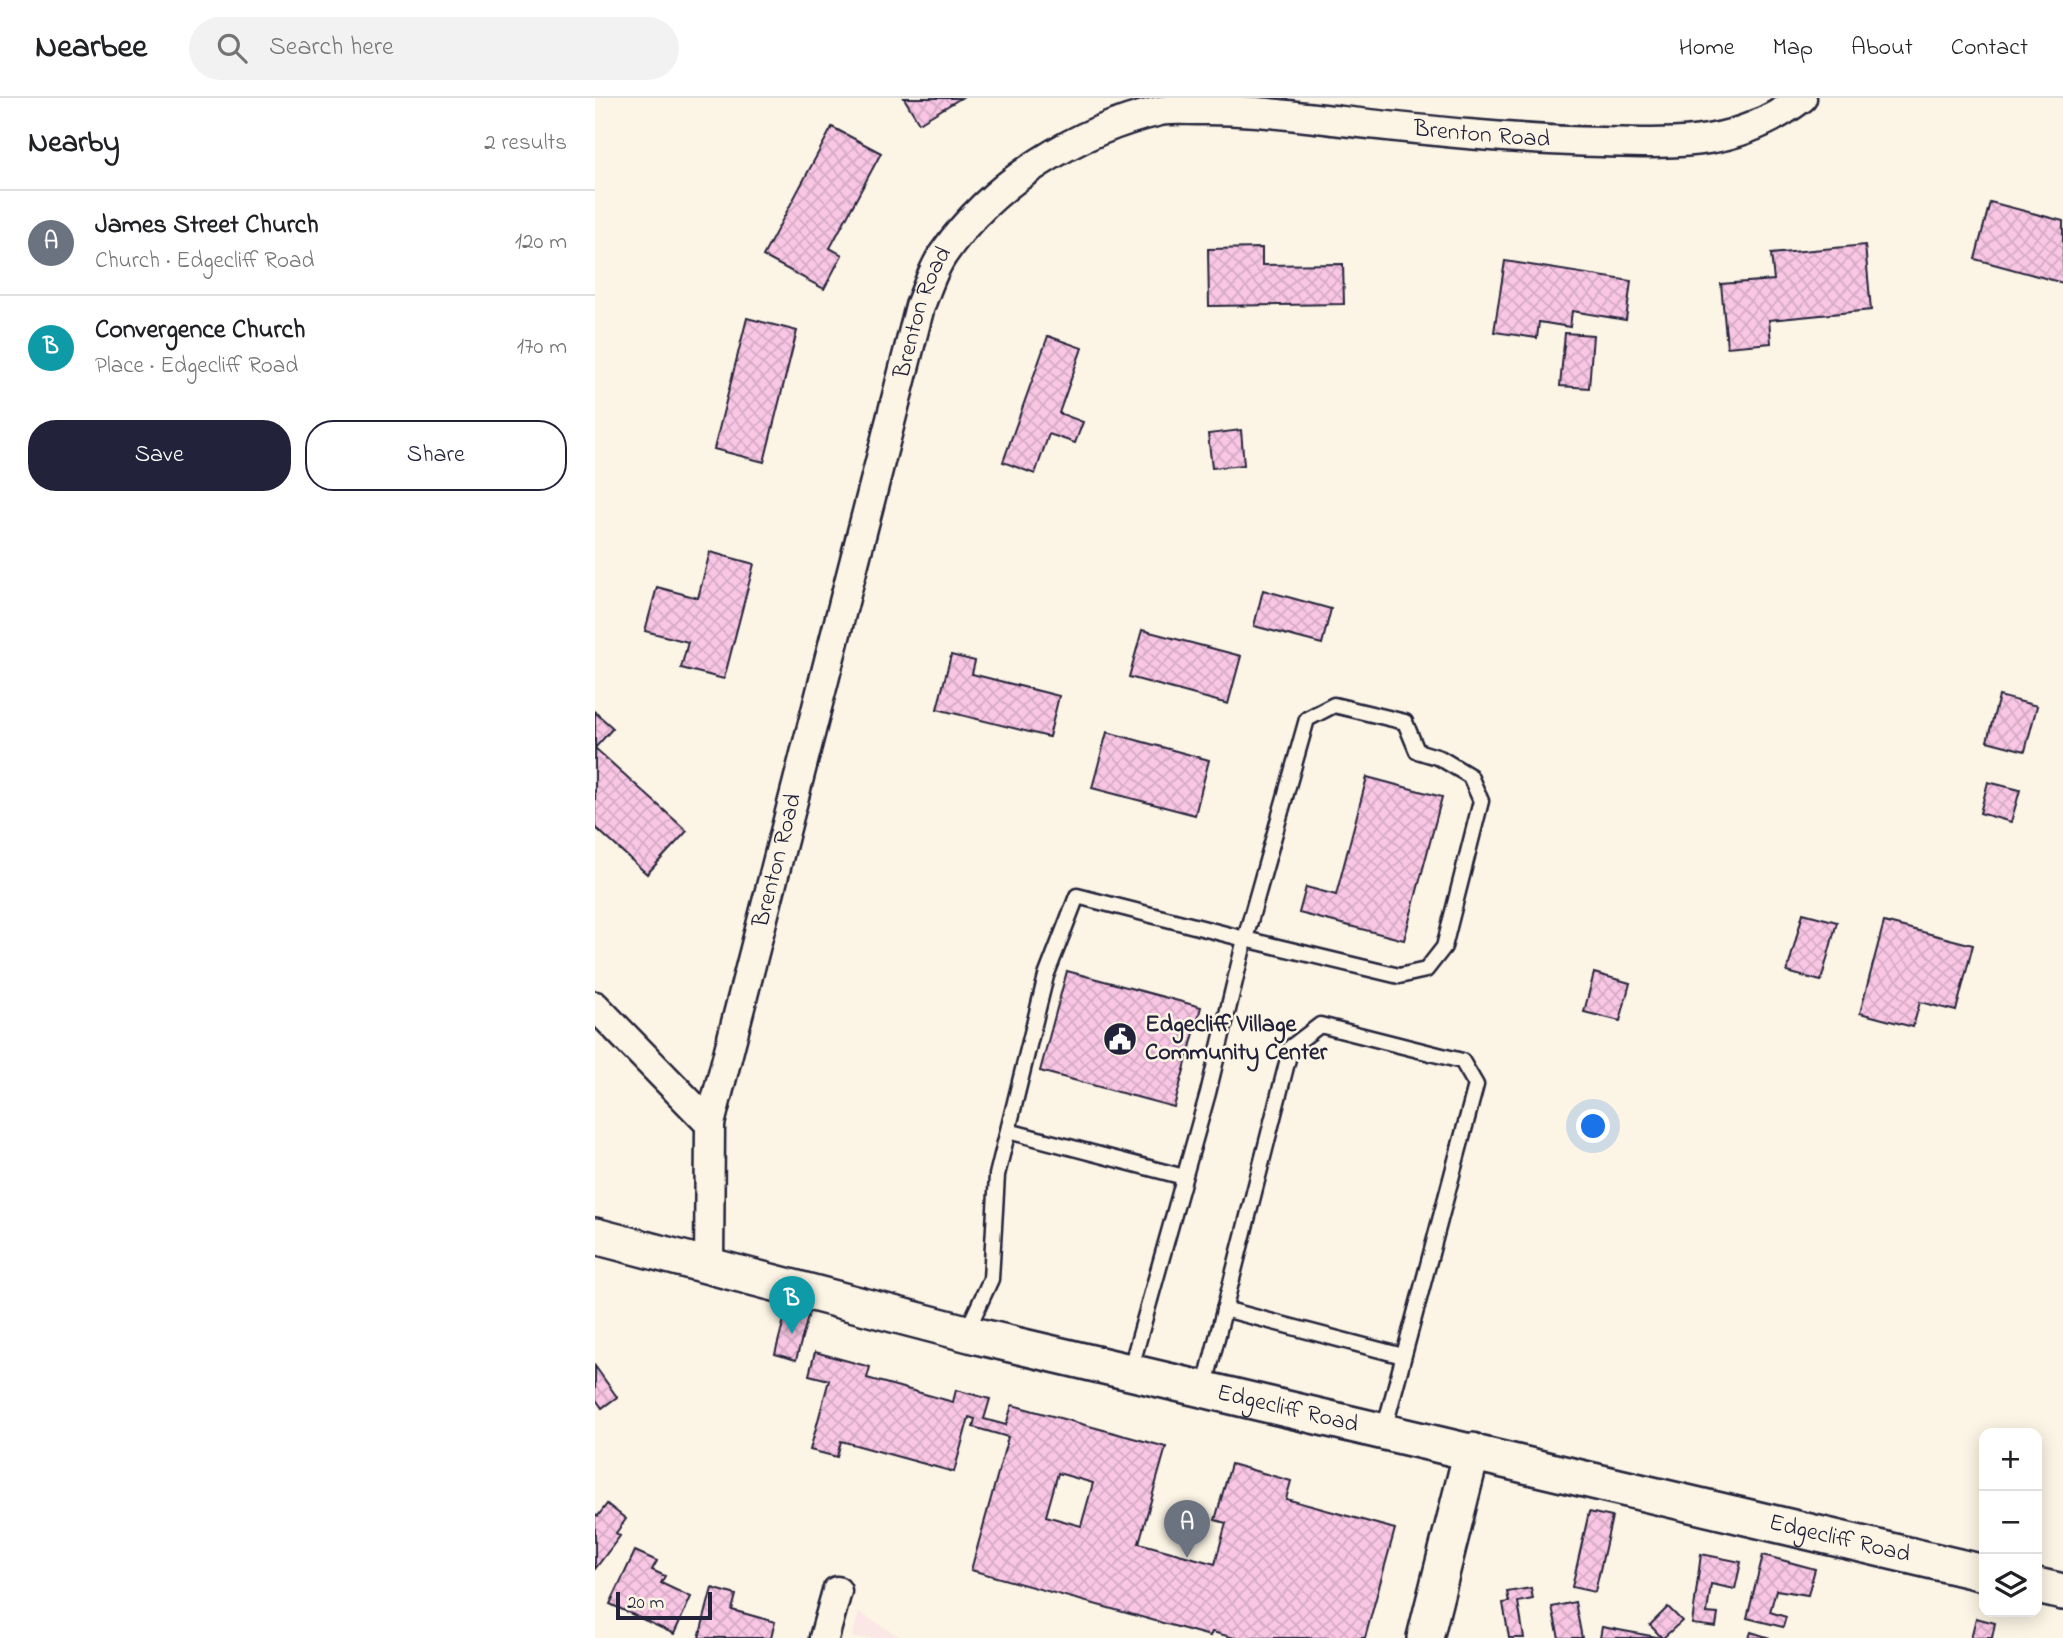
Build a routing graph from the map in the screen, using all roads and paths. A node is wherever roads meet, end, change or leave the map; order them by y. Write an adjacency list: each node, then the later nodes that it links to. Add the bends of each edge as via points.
1 (1802, 98): 4 (street, Brenton Road, via 1751,130 1717,139 1650,144 1511,140 1238,109 1162,111 1081,137 1027,170 968,224 943,254 920,306)
2 (1245, 939): 2 (lane, via 1399,976 1426,970 1444,947 1481,801 1470,776 1417,751 1405,722 1334,705 1307,719); 5 (lane, via 1077,896 1046,976); 6 (lane)
3 (595, 1006): 4 (street)
4 (710, 1124): 8 (street, Brenton Road)
5 (1008, 1130): 6 (lane); 10 (lane, via 997,1175 991,1279)
6 (1184, 1177): 12 (lane)
7 (595, 1237): 8 (street, Edgecliff Road)
8 (709, 1267): 10 (street, Edgecliff Road)
9 (1224, 1310): 11 (lane); 11 (lane, via 1291,1047 1320,1025 1462,1061 1476,1085); 13 (lane)
10 (966, 1333): 12 (street, Edgecliff Road)
11 (1403, 1356): 14 (lane)
12 (1130, 1371): 13 (street, Edgecliff Road)
13 (1204, 1389): 14 (street, Edgecliff Road)
14 (1384, 1430): 15 (street, Edgecliff Road)
15 (1472, 1451): 16 (street, Edgecliff Road); 21 (street)
16 (1979, 1572)
17 (2042, 1587): 19 (street)
18 (837, 1591): 20 (street)
19 (2063, 1592)
20 (824, 1638)
21 (1425, 1638)

